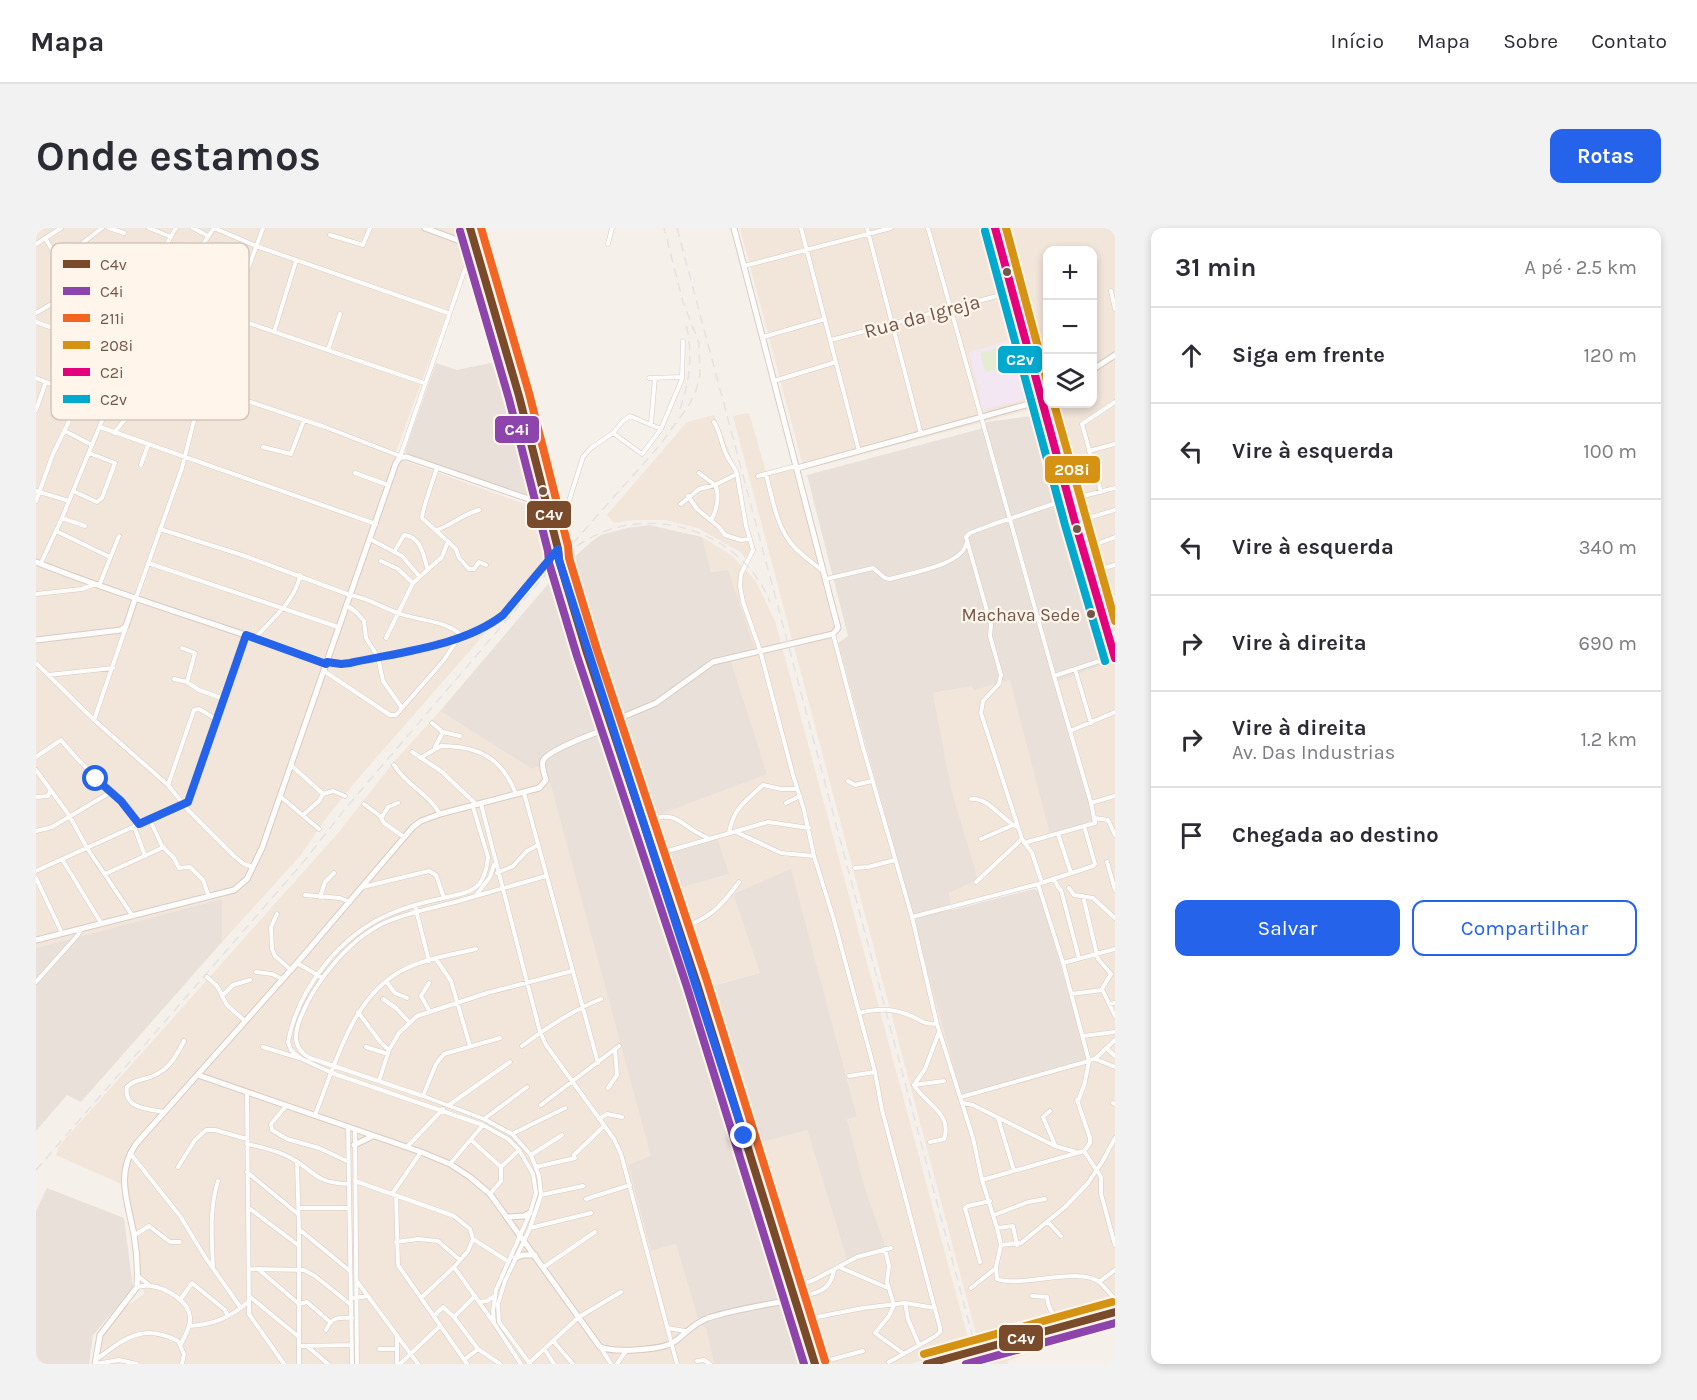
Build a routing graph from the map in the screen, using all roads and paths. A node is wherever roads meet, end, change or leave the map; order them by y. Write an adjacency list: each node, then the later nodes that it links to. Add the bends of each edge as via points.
1 (61, 228): 24 (street)
2 (102, 228): 26 (street)
3 (109, 228): 19 (street)
4 (149, 228): 23 (street)
5 (176, 228): 23 (street)
6 (193, 228): 22 (street)
7 (214, 228): 22 (street); 31 (street)
8 (263, 228): 31 (street)
9 (370, 228): 21 (street, via 363,245)
10 (425, 228): 25 (street)
11 (612, 228): 30 (street)
12 (734, 228): 37 (street)
13 (801, 228): 34 (street)
14 (867, 228): 20 (street)
15 (891, 228): 20 (street)
16 (928, 228): 41 (street)
17 (995, 228): 39 (street)
18 (471, 231): 25 (street); 32 (street)
19 (124, 233)
20 (868, 234): 34 (street); 49 (street)
21 (330, 235)
22 (208, 236): 28 (street)
23 (171, 237): 27 (street)
24 (45, 238): 29 (street); 33 (street)
25 (455, 239): 32 (street)
26 (83, 243)
27 (167, 243)
28 (204, 243)
29 (36, 244)
30 (608, 244)
31 (256, 246): 35 (street); 36 (street)
32 (475, 246): 45 (street); 115 (street)
33 (51, 248)
34 (807, 250): 37 (street); 46 (street)
35 (296, 261): 45 (street); 51 (street)
36 (249, 265)
37 (744, 266): 52 (street)
38 (1111, 291): 42 (street)
39 (1012, 292): 41 (street, Rua da Igreja); 67 (street)
40 (51, 304): 43 (street)
41 (951, 309): 49 (street, Rua da Igreja); 73 (street)
42 (1115, 309)
43 (36, 313)
44 (340, 314): 55 (street)
45 (448, 314): 65 (street)
46 (825, 319): 52 (street); 53 (street)
47 (36, 322): 50 (street)
48 (249, 323): 51 (street)
49 (892, 324): 53 (street, Rua da Igreja); 86 (street)
50 (51, 328)
51 (274, 332): 55 (street)
52 (762, 337): 63 (street)
53 (831, 340): 57 (street)
54 (683, 341): 59 (street)
55 (328, 350): 65 (street)
56 (1115, 355): 58 (street)
57 (836, 362): 63 (street); 91 (street)
58 (1097, 367)
59 (682, 377): 62 (street); 82 (street)
60 (36, 378): 64 (street)
61 (649, 378): 62 (street)
62 (655, 378): 80 (street)
63 (774, 381): 98 (street)
64 (46, 382): 66 (street); 72 (street)
65 (424, 383): 95 (street)
66 (51, 384)
67 (1043, 394)
68 (249, 401): 78 (street)
69 (1043, 402): 73 (street)
70 (1115, 402): 92 (street, via 1082,424)
71 (1047, 408): 111 (street)
72 (36, 410)
73 (981, 418): 86 (street); 119 (street)
74 (70, 420): 83 (street)
75 (103, 420): 81 (street)
76 (124, 420): 84 (street)
77 (195, 420): 94 (street)
78 (304, 420): 90 (street, via 290,454); 95 (street)
79 (714, 422): 101 (street)
80 (651, 423): 82 (street); 85 (street, via 627,417)
81 (100, 427): 84 (street); 88 (street)
82 (661, 429): 85 (street, via 642,454)
83 (65, 431): 88 (street); 108 (street)
84 (114, 433): 89 (street)
85 (613, 433): 133 (street, via 583,457)
86 (921, 434): 91 (street)
87 (1115, 444): 92 (street)
88 (92, 445): 93 (street)
89 (148, 445): 94 (street); 96 (street)
90 (263, 447)
91 (859, 451): 98 (street)
92 (1089, 451): 109 (street)
93 (89, 453): 107 (street); 107 (street, via 115,463 102,498 97,502)
94 (184, 456): 122 (street); 124 (street)
95 (400, 456): 97 (street); 105 (street)
96 (141, 465)
97 (437, 467): 115 (street); 125 (street, via 421,515)
98 (797, 468): 102 (street); 147 (street)
99 (355, 473): 105 (street)
100 (699, 473): 104 (street)
101 (737, 474): 104 (street); 130 (street)
102 (766, 474): 103 (street); 147 (street, via 783,530)
103 (758, 476)
104 (714, 484): 110 (street); 120 (street, via 716,511)
105 (388, 486): 122 (street)
106 (1115, 488): 109 (street)
107 (73, 491): 113 (street)
108 (37, 492): 112 (street); 113 (street)
109 (1101, 492): 111 (street)
110 (688, 496): 114 (street); 120 (street)
111 (1069, 499): 119 (street); 121 (street)
112 (36, 501)
113 (69, 501): 118 (street)
114 (681, 504)
115 (546, 505): 133 (street)
116 (479, 510): 125 (street)
117 (1115, 510): 121 (street)
118 (62, 518): 123 (street); 126 (street)
119 (1010, 519): 131 (street, via 970,533); 177 (street)
120 (711, 520): 130 (street, via 730,538)
121 (1075, 522): 135 (street)
122 (376, 524): 129 (street)
123 (85, 526)
124 (159, 529): 140 (street); 145 (street)
125 (437, 530): 132 (street)
126 (56, 531): 137 (street); 139 (street)
127 (118, 536): 137 (street)
128 (1115, 537): 135 (street)
129 (370, 539): 136 (street); 151 (street)
130 (750, 539): 168 (street, via 753,550 741,574 740,586)
131 (967, 540): 147 (street, via 965,549 955,559 890,579 873,568); 227 (street, via 1001,675 999,684 983,701 981,713)
132 (448, 541): 141 (street, via 471,570 479,562); 143 (street, via 442,557)
133 (556, 541): 134 (street)
134 (558, 549): 163 (street, via 503,615); 187 (street)
135 (1083, 549): 144 (street)
136 (394, 552): 143 (street, via 404,535 414,538); 146 (street)
137 (110, 557): 149 (street)
138 (381, 561): 148 (street, via 398,569)
139 (38, 563): 149 (street)
140 (148, 563): 153 (street); 156 (street)
141 (486, 565)
142 (1115, 565): 144 (street)
143 (428, 570): 146 (street)
144 (1090, 572): 154 (street)
145 (300, 575): 151 (street); 156 (street)
146 (419, 576): 148 (street)
147 (825, 576): 160 (street, via 838,623)
148 (412, 584): 157 (street)
149 (97, 585): 150 (street); 153 (street)
150 (36, 594)
151 (350, 596): 155 (street); 157 (street, via 362,597)
152 (1115, 597): 154 (street)
153 (135, 599): 158 (street); 162 (street)
154 (1100, 604): 161 (street)
155 (346, 605): 159 (street); 169 (street, via 364,621 366,638)
156 (283, 608): 159 (street); 164 (street)
157 (399, 614): 163 (street, via 450,628); 165 (street)
158 (126, 626): 166 (street, via 116,631); 173 (street)
159 (338, 627): 172 (street)
160 (833, 634): 168 (street); 199 (street)
161 (1112, 634): 170 (street)
162 (246, 635): 164 (street); 180 (street)
163 (461, 637): 169 (street); 181 (street)
164 (255, 638): 172 (street)
165 (386, 638)
166 (36, 640)
167 (182, 648): 179 (street, via 195,653)
168 (760, 650): 187 (street, via 713,662 656,703); 201 (street)
169 (378, 657): 172 (street); 181 (street, via 383,681)
170 (1115, 657): 174 (street)
171 (36, 663): 176 (street)
172 (326, 663): 175 (street)
173 (113, 668): 176 (street); 184 (street)
174 (1075, 669): 177 (street); 186 (street)
175 (324, 671): 181 (street, via 390,714 396,715); 196 (street)
176 (48, 675): 184 (street)
177 (1054, 676): 188 (street)
178 (174, 679): 179 (street)
179 (188, 682): 180 (street)
180 (224, 699): 183 (street)
181 (402, 709)
182 (1115, 712): 186 (street)
183 (216, 719): 200 (street, via 195,709); 216 (street)
184 (94, 720): 200 (street)
185 (432, 723): 189 (street)
186 (1090, 723): 188 (street)
187 (612, 724): 204 (street, via 545,758 544,783); 225 (street)
188 (1070, 731): 215 (street)
189 (443, 732): 190 (street); 191 (street)
190 (459, 736)
191 (435, 748): 194 (street); 206 (street, via 482,752 498,763)
192 (412, 752): 194 (street)
193 (36, 757): 203 (street, via 61,740)
194 (420, 758): 218 (street, via 441,771)
195 (394, 765): 219 (street)
196 (292, 766): 205 (street); 211 (street)
197 (36, 770): 202 (street)
198 (848, 781): 199 (street, via 855,785)
199 (873, 781): 249 (street)
200 (168, 785): 216 (street)
201 (797, 789): 208 (street); 234 (street, via 763,785 735,812)
202 (51, 790): 210 (street, via 48,796); 220 (street)
203 (111, 792): 220 (street); 226 (street, via 127,808)
204 (524, 793): 206 (street); 242 (street)
205 (322, 794): 207 (street, via 333,791); 221 (street, via 320,801)
206 (516, 794): 218 (street)
207 (345, 796)
208 (800, 796): 213 (street); 229 (street)
209 (1115, 796): 215 (street)
210 (36, 797)
211 (281, 797): 221 (street); 252 (street)
212 (971, 799): 227 (street, via 986,803)
213 (786, 802)
214 (398, 803): 222 (street, via 388,807)
215 (1091, 803): 223 (street)
216 (185, 804): 224 (street); 252 (street, via 234,856)
217 (364, 804): 222 (street)
218 (477, 806): 219 (street); 232 (street); 236 (street)
219 (440, 814): 238 (street, via 421,821)
220 (69, 815): 231 (street, via 52,827); 244 (street)
221 (303, 815): 230 (street)
222 (381, 817): 238 (street)
223 (1095, 818): 228 (street, via 1096,823); 237 (street, via 1108,820)
224 (150, 820): 226 (street); 243 (street)
225 (642, 821): 239 (street, via 673,816); 245 (street)
226 (136, 825): 244 (street); 246 (street)
227 (1015, 826): 240 (street); 241 (street)
228 (1084, 826): 235 (street); 257 (street, via 1095,864)
229 (809, 828): 233 (street, via 773,822); 247 (street)
230 (319, 830)
231 (36, 831)
232 (488, 832): 236 (street); 250 (street)
233 (735, 832): 234 (street); 247 (street, via 783,854)
234 (729, 833): 239 (street)
235 (1058, 833): 241 (street); 257 (street)
236 (482, 834): 274 (street, via 487,865 479,885)
237 (1115, 835)
238 (404, 837): 265 (street)
239 (709, 839): 245 (street)
240 (981, 839)
241 (1023, 841): 263 (street); 264 (street, via 1032,853)
242 (538, 845): 256 (street, via 510,868); 259 (street)
243 (164, 847): 246 (street); 272 (street, via 178,868 190,867 203,880)
244 (87, 848): 248 (street); 258 (street)
245 (654, 855): 285 (street)
246 (145, 856): 258 (street)
247 (814, 856): 320 (street)
248 (62, 859): 254 (street); 283 (street)
249 (895, 860): 253 (street); 281 (street)
250 (494, 861): 256 (street); 269 (street, via 490,877)
251 (1107, 862): 268 (street)
252 (254, 867): 272 (street, via 234,890)
253 (855, 868)
254 (36, 871)
255 (334, 873): 273 (street, via 325,882)
256 (497, 873): 267 (street)
257 (1071, 873): 261 (street)
258 (105, 874): 280 (street)
259 (546, 876): 267 (street); 297 (street)
260 (36, 878): 286 (street)
261 (1054, 879): 264 (street); 291 (street, via 1061,890)
262 (739, 882): 285 (street, via 714,912 700,922)
263 (975, 882)
264 (1040, 883): 281 (street); 295 (street)
265 (363, 887): 275 (street, via 429,871 436,876); 276 (street)
266 (1069, 888): 271 (street, via 1074,895)
267 (502, 889): 269 (street); 307 (street)
268 (1115, 890)
269 (477, 894): 274 (street)
270 (305, 895): 273 (street)
271 (1083, 896): 282 (street, via 1094,897); 290 (street)
272 (209, 897): 280 (street)
273 (320, 897): 276 (street)
274 (463, 897): 275 (street); 278 (street)
275 (444, 898): 277 (street)
276 (350, 902): 294 (street)
277 (414, 906): 278 (street); 299 (street, via 367,927)
278 (416, 912): 293 (street); 301 (street, via 363,936)
279 (278, 914): 296 (street, via 271,927 272,949)
280 (132, 915): 283 (street)
281 (912, 917): 325 (street)
282 (1115, 918)
283 (101, 923): 284 (street)
284 (81, 928): 286 (street); 305 (street)
285 (678, 929): 466 (street)
286 (62, 933): 287 (street)
287 (36, 940)
288 (476, 949): 292 (street)
289 (1115, 949): 290 (street)
290 (1096, 954): 291 (street); 308 (street, via 1111,975)
291 (1079, 958): 295 (street)
292 (436, 959): 293 (street); 314 (street, via 452,981)
293 (429, 961): 304 (street)
294 (297, 963): 296 (street); 299 (street)
295 (1063, 963): 309 (street)
296 (291, 970): 302 (street)
297 (572, 971): 307 (street); 317 (street)
298 (256, 972): 302 (street)
299 (317, 975): 301 (street); 322 (street)
300 (207, 977): 310 (street)
301 (323, 978): 322 (street)
302 (282, 979): 323 (street)
303 (250, 980): 310 (street, via 233,985)
304 (386, 981): 311 (street, via 395,993); 319 (street)
305 (36, 982)
306 (429, 983): 318 (street, via 421,996)
307 (527, 984): 314 (street); 327 (street)
308 (1102, 990): 309 (street); 316 (street)
309 (1071, 994): 330 (street)
310 (222, 996): 323 (street)
311 (406, 998)
312 (383, 999): 324 (street)
313 (601, 999): 317 (street)
314 (457, 1001): 318 (street); 334 (street)
315 (1115, 1003): 316 (street)
316 (1109, 1004): 321 (street)
317 (582, 1007): 327 (street); 348 (street)
318 (429, 1010): 324 (street)
319 (358, 1012): 341 (street); 349 (street)
320 (859, 1013): 325 (street, via 886,1009 923,1024); 352 (street)
321 (1115, 1017)
322 (298, 1018): 329 (street); 349 (street, via 298,1048 310,1058)
323 (245, 1021): 353 (street)
324 (409, 1022): 341 (street)
325 (937, 1024): 326 (street)
326 (939, 1031): 358 (street, via 925,1069); 365 (street)
327 (540, 1032): 335 (street); 356 (street)
328 (1115, 1032): 330 (street)
329 (289, 1035): 342 (street); 344 (street, via 291,1050)
330 (1083, 1036): 346 (street)
331 (500, 1038): 334 (street)
332 (1115, 1040): 339 (street)
333 (184, 1041): 373 (street, via 168,1067 127,1087 133,1105)
334 (470, 1046): 364 (street, via 440,1058)
335 (522, 1046)
336 (619, 1046): 340 (street)
337 (263, 1047): 342 (street)
338 (366, 1047): 341 (street)
339 (1106, 1048): 343 (street); 345 (street)
340 (615, 1050): 348 (street); 361 (street, via 617,1075)
341 (388, 1052): 355 (street)
342 (281, 1053): 344 (street)
343 (1115, 1056)
344 (300, 1058): 351 (street)
345 (1095, 1059): 346 (street); 350 (street)
346 (1089, 1060): 365 (street); 395 (street, via 1078,1100 1090,1138)
347 (510, 1062): 369 (street)
348 (598, 1063): 356 (street)
349 (335, 1066): 351 (street); 355 (street)
350 (1115, 1067)
351 (332, 1072): 363 (street); 374 (street)
352 (875, 1072): 354 (street); 486 (street)
353 (198, 1075): 362 (street); 373 (street)
354 (849, 1076)
355 (379, 1081): 360 (street)
356 (573, 1081): 367 (street); 378 (street)
357 (944, 1081): 358 (street)
358 (914, 1085): 389 (street, via 945,1121 945,1137)
359 (527, 1087): 377 (street)
360 (401, 1088): 363 (street); 364 (street)
361 (608, 1088)
362 (248, 1093): 368 (street); 388 (street)
363 (399, 1095): 371 (street)
364 (423, 1096): 369 (street)
365 (961, 1097): 366 (street)
366 (963, 1103): 376 (street); 407 (street)
367 (541, 1104)
368 (286, 1105): 374 (street); 399 (street, via 272,1130 293,1142)
369 (449, 1106): 371 (street); 377 (street)
370 (565, 1108): 383 (street)
371 (441, 1110): 379 (street); 392 (street)
372 (1050, 1111): 391 (street, via 1043,1117)
373 (165, 1112): 396 (street)
374 (315, 1114): 381 (street)
375 (622, 1117): 378 (street, via 607,1114)
376 (998, 1117): 391 (street); 404 (street)
377 (484, 1119): 383 (street)
378 (599, 1119): 380 (street)
379 (483, 1125): 387 (street); 393 (street, via 508,1138)
380 (604, 1126): 403 (street, via 574,1156); 411 (street, via 618,1146)
381 (348, 1127): 382 (street); 399 (street)
382 (355, 1129): 385 (street); 390 (street)
383 (512, 1134): 397 (street)
384 (562, 1134): 397 (street)
385 (373, 1136): 390 (street); 392 (street)
386 (1115, 1137): 406 (street)
387 (471, 1140): 400 (street); 402 (street)
388 (247, 1142): 398 (street); 401 (street, via 206,1130); 405 (street)
389 (930, 1142)
390 (354, 1145): 399 (street)
391 (1055, 1146): 395 (street)
392 (407, 1148): 394 (street)
393 (519, 1150): 402 (street); 422 (street, via 536,1188)
394 (421, 1152): 400 (street); 414 (street)
395 (1082, 1152): 404 (street); 406 (street)
396 (130, 1153): 432 (street, via 124,1184); 454 (street, via 180,1216)
397 (531, 1155): 403 (street)
398 (297, 1162): 410 (street, via 323,1181); 420 (street)
399 (352, 1162): 409 (street); 410 (street)
400 (450, 1164): 413 (street)
401 (178, 1167)
402 (501, 1167): 413 (street, via 501,1181)
403 (536, 1167): 415 (street)
404 (1014, 1171): 407 (street)
405 (247, 1172): 419 (street); 424 (street)
406 (1096, 1172): 427 (street); 442 (street, via 1101,1177 1101,1194)
407 (982, 1180): 418 (street)
408 (218, 1181): 454 (street, via 213,1194)
409 (355, 1181): 414 (street); 462 (street)
410 (349, 1184): 421 (street)
411 (630, 1185): 416 (street); 501 (street)
412 (583, 1186): 415 (street)
413 (490, 1194): 426 (street)
414 (394, 1195): 435 (street, via 454,1216 470,1229); 438 (street)
415 (542, 1195): 428 (street)
416 (586, 1199)
417 (1046, 1199): 425 (street)
418 (990, 1201): 425 (street); 449 (street, via 965,1208)
419 (248, 1207): 439 (street); 455 (street)
420 (299, 1208): 421 (street); 424 (street)
421 (348, 1208): 460 (street)
422 (530, 1213): 426 (street); 433 (street)
423 (591, 1213): 428 (street)
424 (299, 1215): 430 (street)
425 (993, 1215): 429 (street)
426 (507, 1217): 433 (street)
427 (1048, 1222): 434 (street); 441 (street)
428 (530, 1228): 436 (street)
429 (997, 1228): 440 (street); 441 (street, via 1013,1226)
430 (299, 1229): 439 (street); 460 (street)
431 (595, 1232): 451 (street)
432 (134, 1235): 437 (street, via 148,1226 170,1242); 461 (street)
433 (520, 1235): 436 (street); 448 (street)
434 (1061, 1236)
435 (473, 1239): 447 (street); 448 (street)
436 (524, 1241): 445 (street); 446 (street)
437 (180, 1242)
438 (396, 1242): 447 (street, via 438,1241); 476 (street, via 398,1265)
439 (298, 1245): 457 (street)
440 (1001, 1245): 441 (street); 453 (street)
441 (1017, 1245)
442 (1115, 1245)
443 (891, 1248): 444 (street)
444 (885, 1249): 452 (street); 467 (street)
445 (535, 1255): 446 (street); 451 (street)
446 (515, 1258): 527 (street, via 501,1292 498,1313 500,1322)
447 (460, 1260): 450 (street)
448 (508, 1262): 474 (street)
449 (980, 1262)
450 (454, 1267): 472 (street); 476 (street)
451 (544, 1267): 493 (street)
452 (839, 1267): 459 (street); 467 (street)
453 (996, 1267): 463 (street, via 999,1281 1071,1276); 468 (street)
454 (213, 1269): 487 (street)
455 (249, 1269): 456 (street); 470 (street)
456 (258, 1269): 457 (street); 482 (street)
457 (299, 1269): 482 (street); 484 (street, via 315,1275)
458 (1115, 1270): 463 (street)
459 (834, 1271): 466 (street); 477 (street, via 827,1287)
460 (351, 1274): 462 (street); 475 (street)
461 (138, 1276): 464 (street); 465 (street)
462 (357, 1281): 471 (street); 475 (street)
463 (1099, 1282): 479 (street)
464 (149, 1285): 465 (street); 478 (street)
465 (137, 1287): 526 (street, via 100,1335)
466 (791, 1287): 477 (street)
467 (888, 1288): 485 (street)
468 (971, 1288)
469 (621, 1292): 493 (street)
470 (249, 1296): 480 (street); 505 (street)
471 (368, 1296): 475 (street); 504 (street)
472 (475, 1296): 481 (street); 492 (street)
473 (1032, 1296): 479 (street, via 1047,1297 1048,1307 1060,1318)
474 (494, 1297): 481 (street); 498 (street)
475 (354, 1298): 484 (street); 495 (street)
476 (421, 1298): 491 (street)
477 (795, 1299): 496 (street); 503 (street, via 707,1318)
478 (180, 1300): 490 (street, via 192,1283); 499 (street, via 189,1311)
479 (1115, 1300)
480 (248, 1302): 487 (street); 489 (street)
481 (479, 1302): 498 (street)
482 (298, 1304): 497 (street, via 312,1304); 505 (street)
483 (904, 1304): 485 (street); 486 (street); 510 (street)
484 (351, 1305): 494 (street)
485 (894, 1305): 496 (street); 521 (street, via 875,1333)
486 (935, 1308): 510 (street, via 940,1332)
487 (240, 1309): 489 (street); 490 (street)
488 (1115, 1312): 523 (main road, bridge, via 972,1351)
489 (249, 1314): 530 (street)
490 (228, 1316): 499 (street, via 211,1324)
491 (434, 1316): 492 (street, via 443,1307); 500 (street)
492 (454, 1317): 516 (street)
493 (579, 1317): 506 (street); 513 (street)
494 (351, 1318): 495 (street); 497 (street); 509 (street)
495 (356, 1318): 533 (street)
496 (802, 1320): 544 (street)
497 (330, 1322): 502 (street)
498 (494, 1323): 537 (street)
499 (189, 1326): 507 (street)
500 (440, 1326): 520 (street); 524 (street)
501 (668, 1328): 503 (street); 508 (street)
502 (326, 1330)
503 (686, 1332): 508 (street)
504 (396, 1336): 515 (street); 520 (street)
505 (300, 1337): 511 (street)
506 (554, 1342): 517 (street); 539 (street)
507 (181, 1344): 526 (street, via 148,1331 132,1336); 529 (street)
508 (672, 1344): 518 (street); 542 (street)
509 (352, 1345): 512 (street); 533 (street)
510 (920, 1345): 521 (street)
511 (300, 1346): 512 (street); 531 (street)
512 (308, 1346): 532 (street)
513 (600, 1347): 518 (street); 540 (street)
514 (379, 1349): 515 (street)
515 (396, 1349): 534 (street)
516 (478, 1349): 524 (street); 536 (street)
517 (545, 1350): 527 (street); 538 (street)
518 (627, 1351): 541 (street)
519 (863, 1351): 544 (street)
520 (411, 1354): 534 (street); 535 (street)
521 (904, 1354): 525 (street)
522 (697, 1361): 543 (street)
523 (949, 1361): 545 (main road)
524 (465, 1362)
525 (889, 1362)
526 (95, 1363): 528 (street, via 118,1360)
527 (529, 1363)
528 (137, 1364)
529 (182, 1364)
530 (284, 1364)
531 (299, 1364)
532 (328, 1364)
533 (354, 1364)
534 (399, 1364)
535 (418, 1364)
536 (500, 1364)
537 (521, 1364)
538 (554, 1364)
539 (573, 1364)
540 (611, 1364)
541 (617, 1364)
542 (676, 1364)
543 (710, 1364)
544 (815, 1364)
545 (927, 1364)

